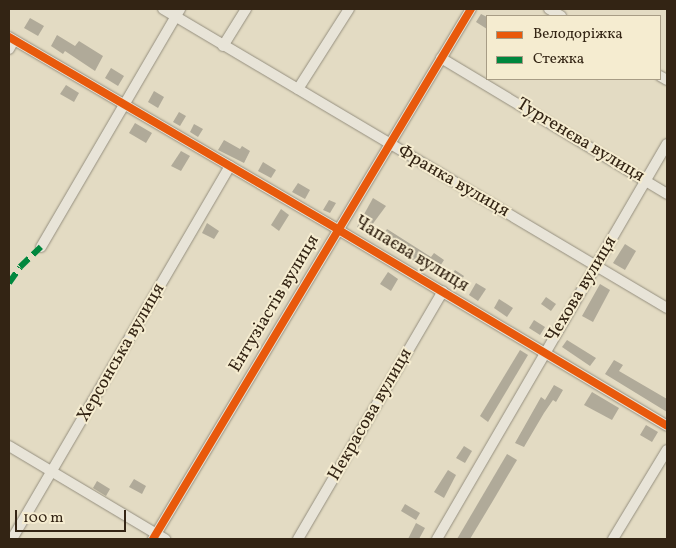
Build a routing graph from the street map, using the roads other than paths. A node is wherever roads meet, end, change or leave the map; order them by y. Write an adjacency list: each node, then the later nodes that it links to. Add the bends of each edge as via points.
1 (163, 9): 5 (street, Франка вулиця)
2 (246, 9): 7 (street)
3 (350, 9): 9 (street)
4 (471, 9): 8 (street, Ентузіастів вулиця)
5 (178, 12): 7 (street, Франка вулиця); 10 (street)
6 (10, 42): 10 (street, Чапаєва вулиця)
7 (223, 46): 9 (street, Франка вулиця)
8 (441, 58): 11 (street, Ентузіастів вулиця); 14 (street, Тургенєва вулиця)
9 (298, 89): 11 (street, Франка вулиця)
10 (124, 106): 13 (street, Чапаєва вулиця); 17 (street)
11 (389, 144): 16 (street, Ентузіастів вулиця); 18 (street, Франка вулиця)
12 (667, 144): 14 (street, Чехова вулиця)
13 (230, 166): 16 (street, Чапаєва вулиця); 25 (street, Херсонська вулиця)
14 (646, 181): 15 (street, Тургенєва вулиця); 18 (street, Чехова вулиця)
15 (667, 194)
16 (337, 229): 19 (street, Чапаєва вулиця); 26 (street, Ентузіастів вулиця)
17 (41, 247)
18 (598, 266): 20 (street, Франка вулиця); 21 (street, Чехова вулиця)
19 (443, 292): 21 (street, Чапаєва вулиця); 28 (street, Некрасова вулиця)
20 (667, 308)
21 (546, 352): 22 (street, Чапаєва вулиця); 29 (street, Чехова вулиця)
22 (667, 426)
23 (9, 446): 25 (street)
24 (667, 450): 30 (street)
25 (52, 472): 26 (street); 27 (street, Херсонська вулиця)
26 (158, 538)
27 (12, 539)
28 (298, 539)
29 (437, 539)
30 (613, 539)

